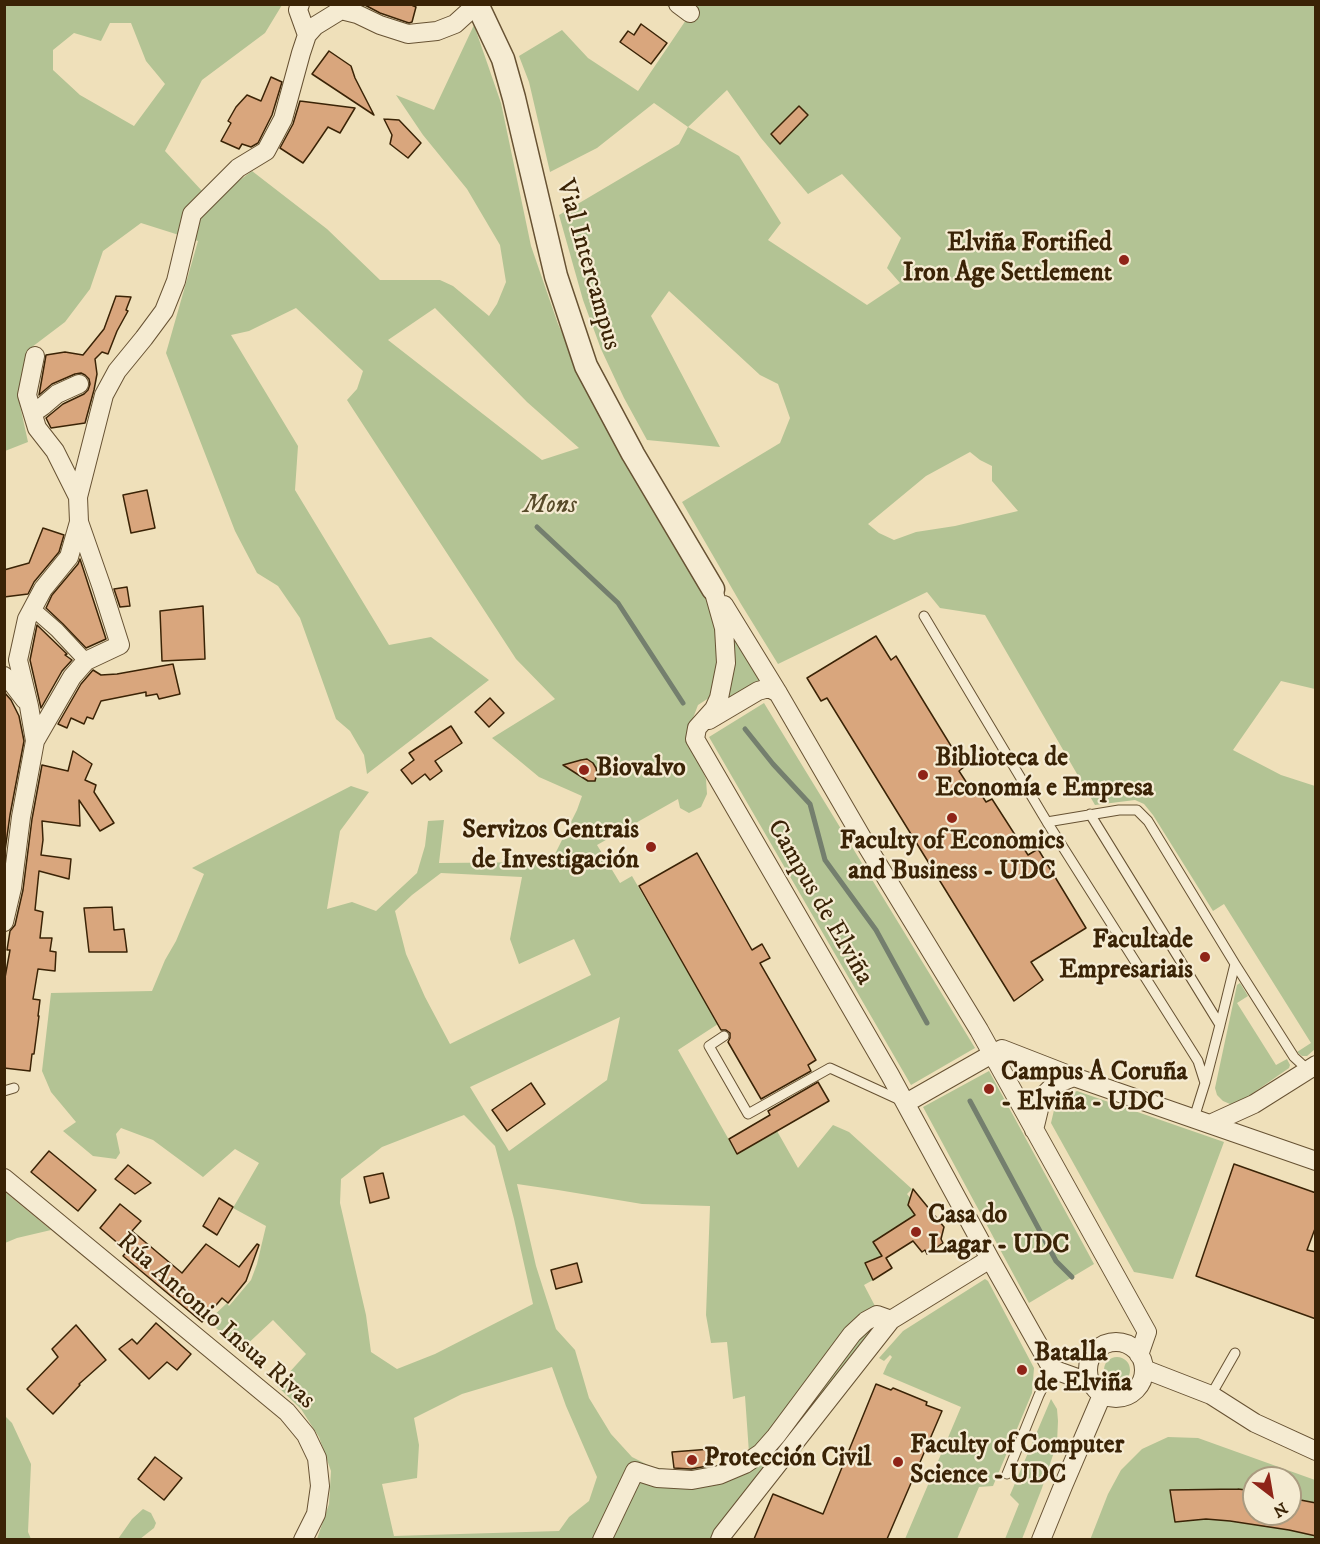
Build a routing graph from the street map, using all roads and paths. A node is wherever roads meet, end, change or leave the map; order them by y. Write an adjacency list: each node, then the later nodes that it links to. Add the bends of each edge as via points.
1 (300, 4): 4 (street, via 298,10)
2 (477, 4): 3 (street, via 455,24 437,31 408,34); 10 (street, Vial Intercampus, via 502,59 514,98 556,276 586,366)
3 (339, 7): 4 (street)
4 (307, 36): 8 (street, via 283,119 266,151 238,168 192,214 164,311 117,371 104,395)
5 (35, 356): 7 (street, via 27,395)
6 (79, 384): 7 (street, via 57,393)
7 (33, 413): 8 (street, via 37,428 55,451)
8 (78, 497): 9 (street)
9 (79, 522): 11 (street, via 69,557 43,589); 13 (street, via 120,645)
10 (713, 589): 15 (street); 17 (street, via 724,628 726,663 719,698)
11 (33, 609): 13 (street); 16 (street, via 18,660)
12 (924, 616): 20 (lane)
13 (86, 661): 18 (street)
14 (4, 676): 16 (street)
15 (778, 693): 17 (street, via 771,689 758,691); 25 (street)
16 (29, 706): 18 (street)
17 (697, 728): 29 (street, Campus de Elviña, via 695,739)
18 (35, 741): 21 (street)
19 (1090, 814): 20 (lane); 22 (lane, via 1137,810 1148,821); 23 (lane)
20 (1047, 822): 28 (lane, via 1198,1061)
21 (4, 922)
22 (1235, 964): 23 (lane); 26 (lane, via 1294,1057)
23 (1220, 1025): 28 (lane)
24 (724, 1036): 29 (lane, via 709,1046 748,1114 830,1068)
25 (992, 1053): 27 (street, via 1002,1049); 29 (street); 31 (street)
26 (1312, 1068): 30 (street, via 1254,1104)
27 (1074, 1077): 30 (street); 31 (street, via 1054,1085 1042,1097)
28 (1205, 1083): 30 (lane)
29 (906, 1103): 34 (street, Campus de Elviña)
30 (1202, 1121): 32 (street)
31 (1034, 1130): 37 (street, via 1147,1332)
32 (1316, 1161)
33 (4, 1179): 43 (street, Rúa Antonio Insua Rivas, via 287,1412 306,1435 317,1458 320,1486 316,1514)
34 (990, 1259): 35 (street); 38 (street, Campus de Elviña)
35 (891, 1320): 44 (street, via 877,1315 852,1334 776,1436 745,1464 719,1475 692,1480 657,1478 635,1471); 45 (street)
36 (1235, 1353): 40 (lane)
37 (1142, 1362): 39 (street, via 1141,1384 1129,1395 1115,1398); 39 (street, via 1130,1346 1116,1342 1102,1346 1091,1357 1088,1369); 40 (street)
38 (1052, 1369): 39 (street); 42 (lane)
39 (1097, 1389): 46 (street)
40 (1211, 1395): 41 (street, via 1255,1423)
41 (1316, 1451)
42 (1007, 1474)
43 (303, 1539)
44 (602, 1539)
45 (720, 1539)
46 (1041, 1539)

